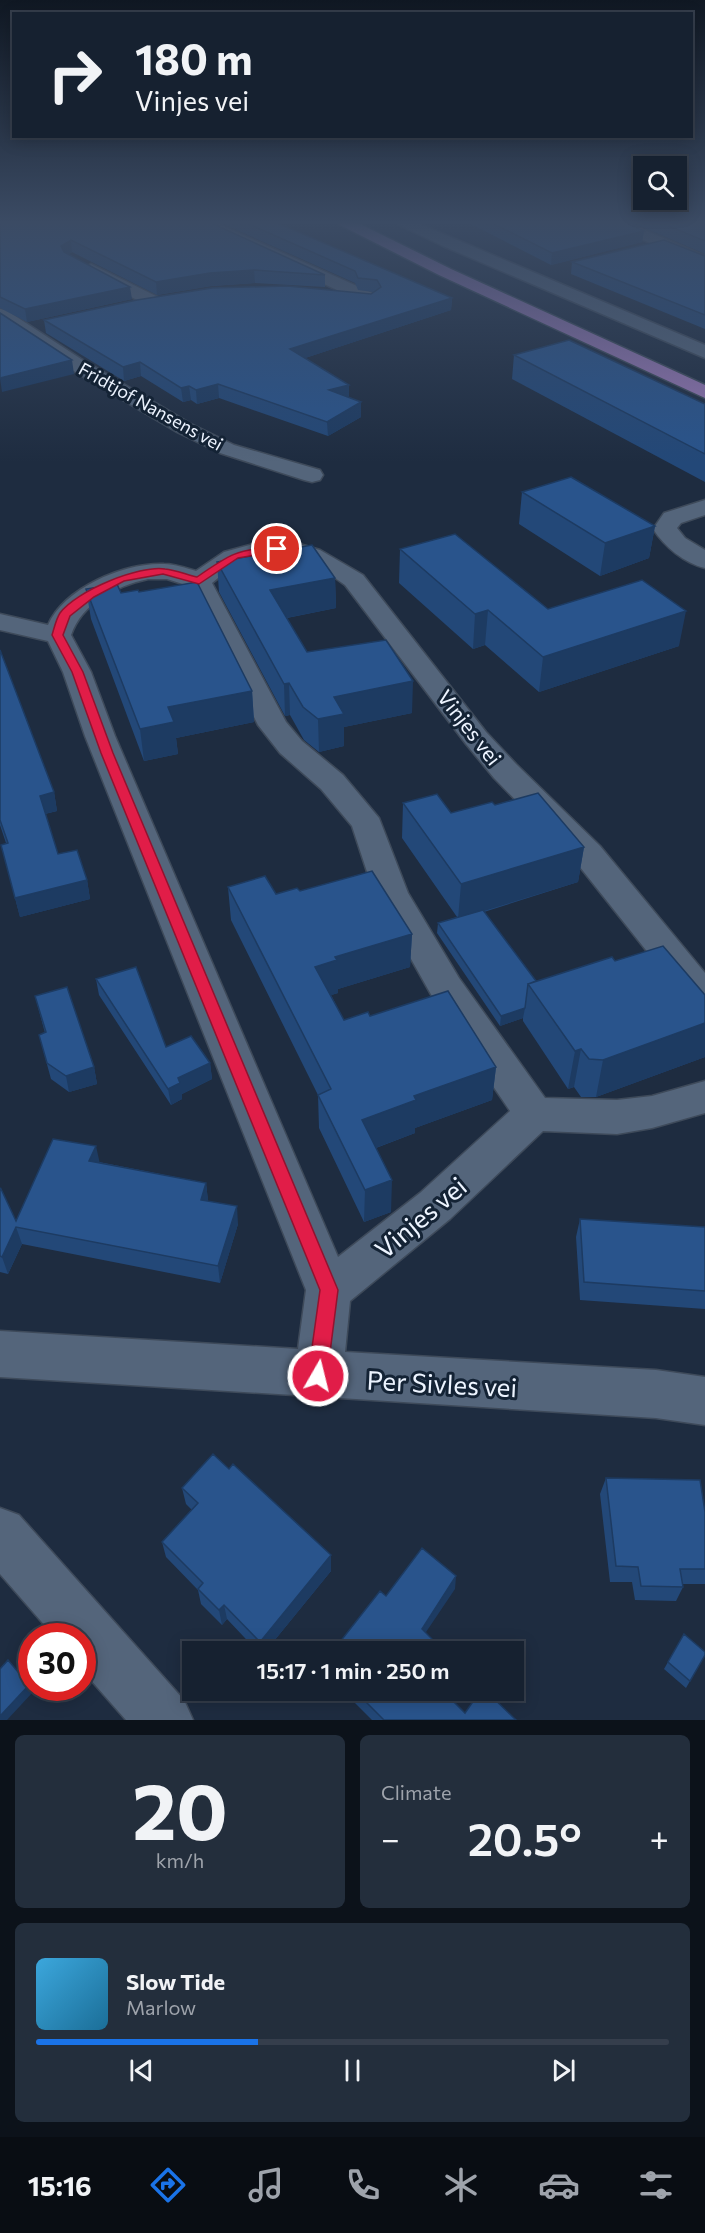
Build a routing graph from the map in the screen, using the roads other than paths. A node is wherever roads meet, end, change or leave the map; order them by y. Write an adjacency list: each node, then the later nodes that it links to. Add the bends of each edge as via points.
1 (161, 302): 5 (street)
2 (511, 302): 11 (main road)
3 (543, 302): 10 (main road)
4 (588, 302): 9 (street)
5 (128, 309)
6 (0, 314): 8 (street, Fridtjof Nansens vei)
7 (48, 326): 8 (street)
8 (26, 330): 12 (street, Fridtjof Nansens vei, via 184,428 227,449)
9 (705, 352)
10 (705, 375)
11 (705, 392)
12 (312, 475)
13 (705, 507): 14 (street, via 672,518 666,529 677,543)
14 (705, 561)
15 (199, 581): 17 (street, via 164,571 121,579 90,595 65,615); 18 (street, Vinjes vei, via 235,556 277,549 313,555 354,580 476,738 588,854); 20 (street, via 273,725 291,747 332,782 368,825 391,892 446,988)
16 (0, 622): 17 (street)
17 (58, 635): 21 (street, via 77,672 112,766)
18 (705, 998)
19 (705, 1097): 20 (street, via 617,1117)
20 (534, 1114): 21 (street, Vinjes vei, via 486,1161)
21 (329, 1290): 23 (street)
22 (0, 1354): 23 (street, Per Sivles vei)
23 (318, 1376): 24 (street, Per Sivles vei, via 656,1394)
24 (705, 1401)
25 (0, 1534): 26 (street)
26 (164, 1720)

